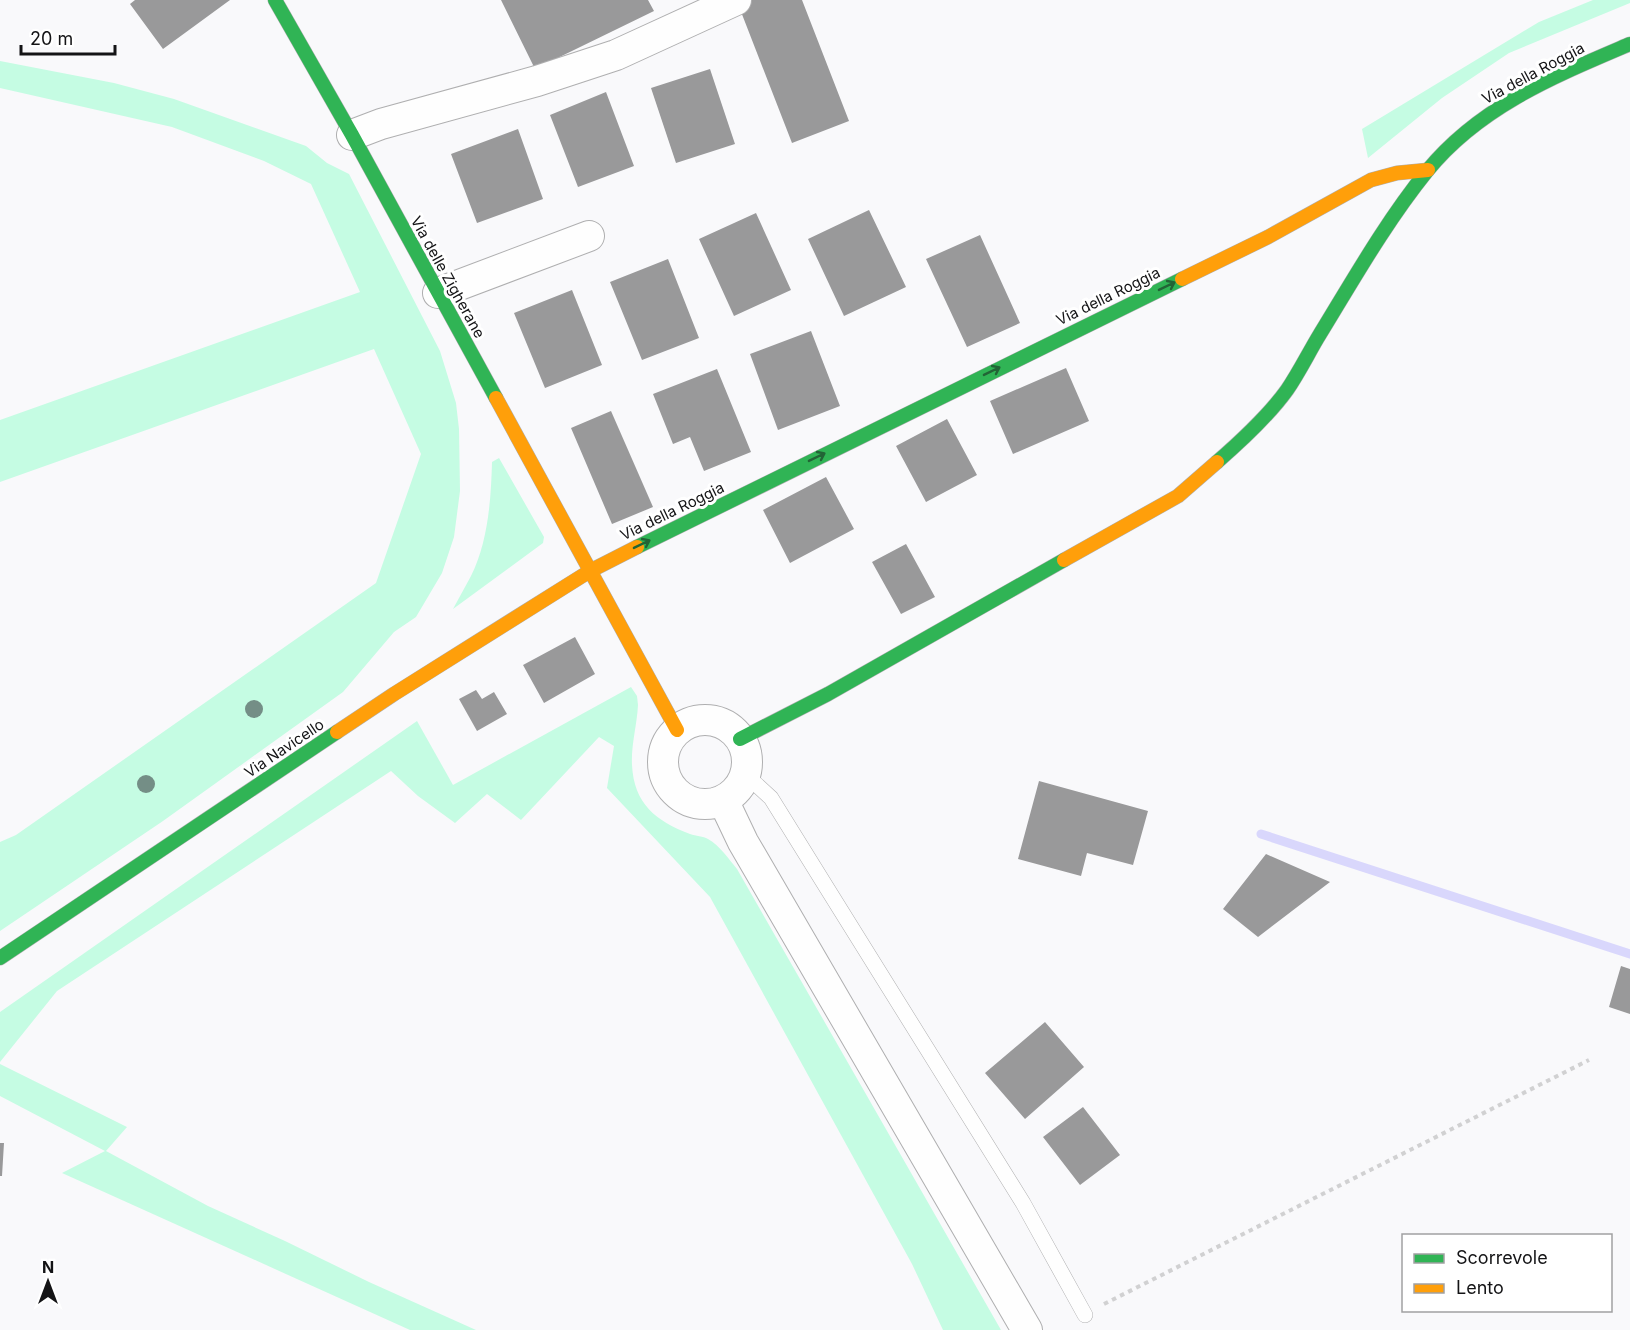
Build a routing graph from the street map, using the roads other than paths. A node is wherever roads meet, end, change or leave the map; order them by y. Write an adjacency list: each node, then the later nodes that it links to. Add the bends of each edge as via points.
1 (275, 0): 4 (street, Via delle Zigherane)
2 (736, 0): 4 (street, via 616,55)
3 (1630, 44): 5 (street, Via della Roggia, via 1564,72 1496,108)
4 (352, 135): 7 (street, Via delle Zigherane)
5 (1428, 170): 8 (street, Via della Roggia, one-way to 5, via 1268,237 1371,180); 10 (street, via 1378,239 1286,392 1238,444 1178,496)
6 (589, 236): 7 (street)
7 (438, 293): 8 (street, Via delle Zigherane)
8 (590, 571): 9 (street, Via delle Zigherane); 13 (street, Via Navicello, via 394,694)
9 (677, 730): 10 (street, via 690,722 718,722); 12 (street, via 663,752 665,779 673,790 696,804)
10 (740, 739): 11 (street, via 747,762)
11 (745, 774): 12 (street, via 733,794); 14 (lane, via 771,798 1023,1203)
12 (723, 801): 15 (street, via 742,842)
13 (0, 958)
14 (1085, 1315)
15 (1027, 1330)

